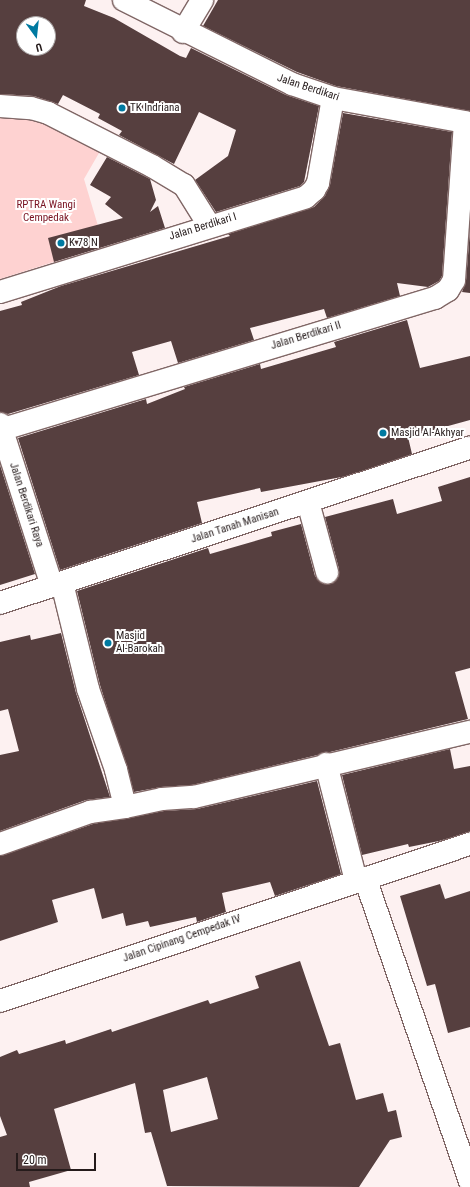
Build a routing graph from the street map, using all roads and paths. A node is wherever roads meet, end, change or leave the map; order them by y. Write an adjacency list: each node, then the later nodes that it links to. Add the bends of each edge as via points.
1 (124, 0): 3 (street, Jalan Berdikari)
2 (202, 0): 3 (street)
3 (183, 32): 4 (street, Jalan Berdikari, via 273,76)
4 (333, 98): 6 (street, Jalan Berdikari); 7 (street, Jalan Berdikari I, via 324,159 314,190 306,197)
5 (0, 106): 7 (street, via 31,108 48,113 152,166 184,185)
6 (465, 122): 9 (street, Jalan Berdikari II, via 455,272 448,290 435,298)
7 (209, 225): 8 (street, Jalan Berdikari I)
8 (0, 292)
9 (1, 427): 13 (street, Jalan Berdikari Raya)
10 (470, 448): 11 (street, Jalan Tanah Manisan)
11 (308, 502): 12 (street); 13 (street, Jalan Tanah Manisan)
12 (327, 572)
13 (57, 585): 14 (street, Jalan Tanah Manisan); 17 (street, Jalan Berdikari Raya, via 88,689 116,770)
14 (0, 602)
15 (470, 732): 16 (street)
16 (326, 764): 17 (street, via 194,797 162,799); 20 (street)
17 (125, 807): 18 (street, via 90,812)
18 (0, 844)
19 (470, 844): 20 (street, Jalan Cipinang Cempedak IV)
20 (360, 880): 21 (street, Jalan Cipinang Cempedak IV); 22 (street)
21 (0, 1001)
22 (470, 1181)

